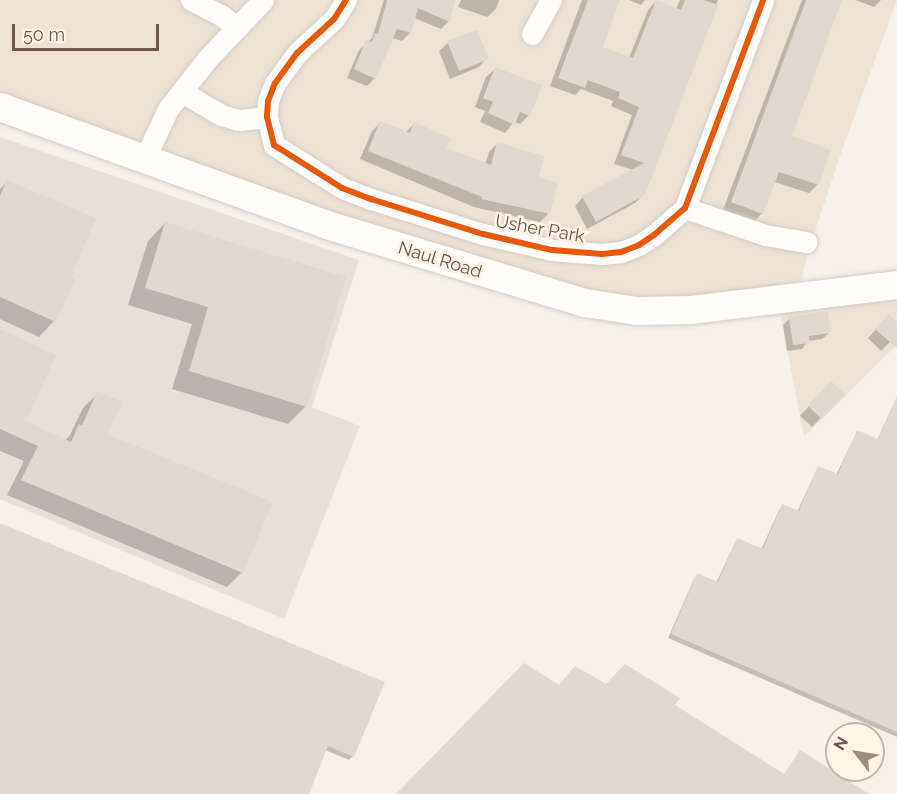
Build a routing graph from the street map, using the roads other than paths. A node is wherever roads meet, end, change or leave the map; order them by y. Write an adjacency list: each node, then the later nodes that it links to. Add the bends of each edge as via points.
1 (191, 0): 6 (street)
2 (263, 0): 6 (street)
3 (346, 0): 10 (street, via 334,19 283,70 268,100)
4 (551, 0): 7 (street)
5 (763, 0): 12 (street, Usher Park)
6 (236, 27): 8 (street)
7 (532, 34)
8 (182, 92): 10 (street, via 221,115 239,120); 11 (street, via 168,109)
9 (0, 107): 11 (main road, Naul Road)
10 (267, 117): 12 (street, Usher Park, via 274,145 342,188 483,234 552,250 621,252 654,235)
11 (144, 160): 14 (main road, Naul Road, via 327,225 585,303 638,311 692,310)
12 (685, 208): 13 (street, via 765,235)
13 (806, 242)
14 (897, 285)

